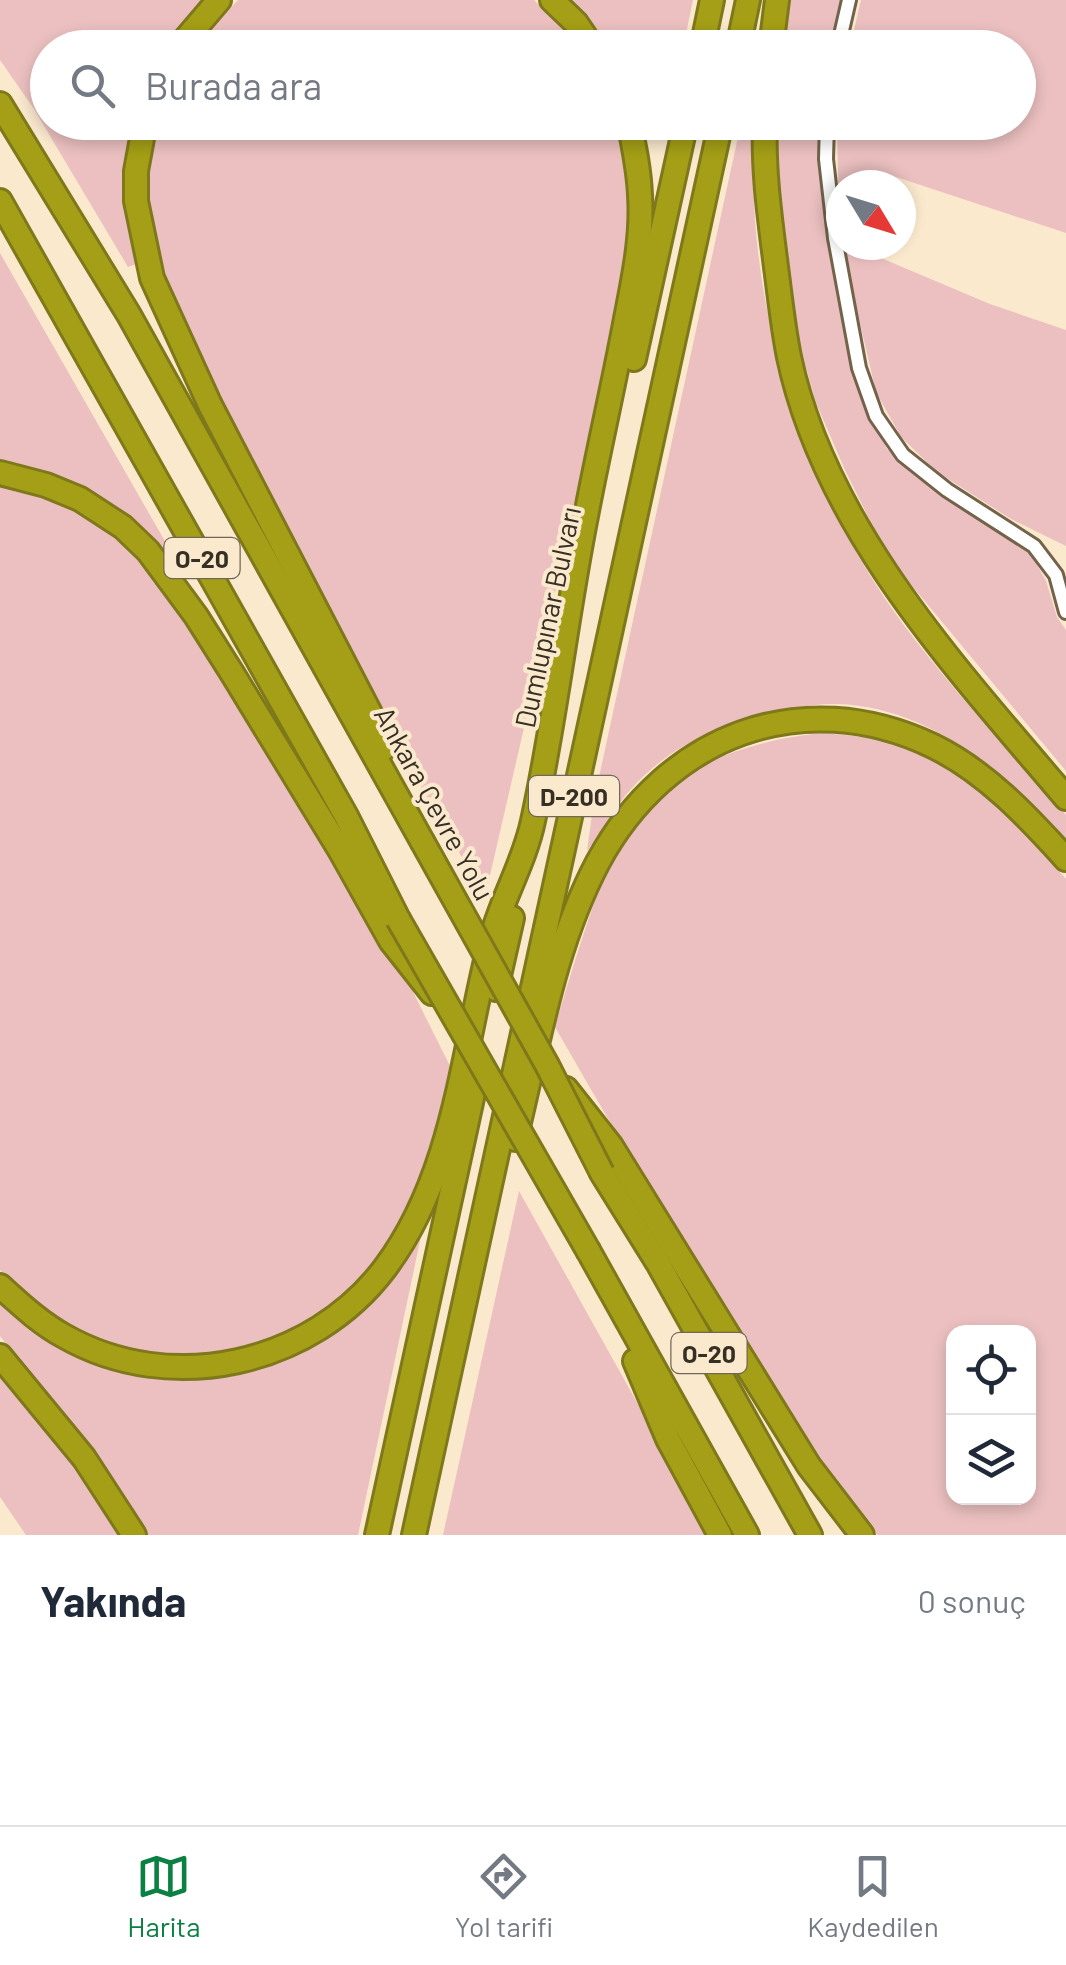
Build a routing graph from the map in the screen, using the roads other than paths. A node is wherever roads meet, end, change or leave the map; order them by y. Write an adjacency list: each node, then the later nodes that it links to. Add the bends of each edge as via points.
1 (219, 0): 7 (highway)
2 (552, 0): 8 (highway)
3 (712, 0): 9 (highway)
4 (748, 0): 10 (highway)
5 (776, 0): 11 (highway)
6 (849, 0): 12 (street)
7 (193, 30)
8 (581, 30)
9 (706, 30)
10 (742, 30)
11 (773, 30)
12 (842, 30)
13 (0, 104): 23 (highway, Ankara Çevre Yolu / O-20, via 129,315)
14 (142, 140): 23 (highway, via 136,201 152,278 210,405 372,717)
15 (632, 140): 25 (highway, via 641,198 633,282)
16 (682, 140): 25 (highway, Dumlupınar Bulvarı / D-200)
17 (717, 140): 32 (highway, D-200)
18 (764, 140): 24 (highway, via 790,360 826,463 898,591)
19 (827, 140): 22 (street, via 835,238 859,368 876,416 903,455 1034,546 1056,574)
20 (0, 202): 27 (highway, O-20, via 346,816)
21 (0, 474): 27 (highway, via 80,499 148,551)
22 (1066, 612)
23 (396, 796): 28 (highway, Ankara Çevre Yolu / O-20, bridge)
24 (1066, 798)
25 (532, 825): 30 (highway, via 491,940 444,1151 426,1198 386,1266 346,1308 318,1330 259,1356 168,1368 65,1338); 34 (highway, Dumlupınar Bulvarı / D-200)
26 (1066, 859): 32 (highway, via 966,765 862,722 796,722 726,738 667,773 618,828 596,866 550,985)
27 (395, 930): 29 (highway, O-20, bridge, via 462,1030)
28 (547, 1065): 38 (highway, Ankara Çevre Yolu / O-20, bridge); 39 (highway, bridge, via 611,1146 808,1466)
29 (589, 1252): 36 (highway, via 668,1440); 37 (highway, O-20)
30 (0, 1286)
31 (0, 1356): 33 (highway, via 84,1458)
32 (428, 1470): 35 (highway)
33 (134, 1535)
34 (377, 1535)
35 (416, 1535)
36 (720, 1535)
37 (746, 1535)
38 (810, 1535)
39 (862, 1535)

